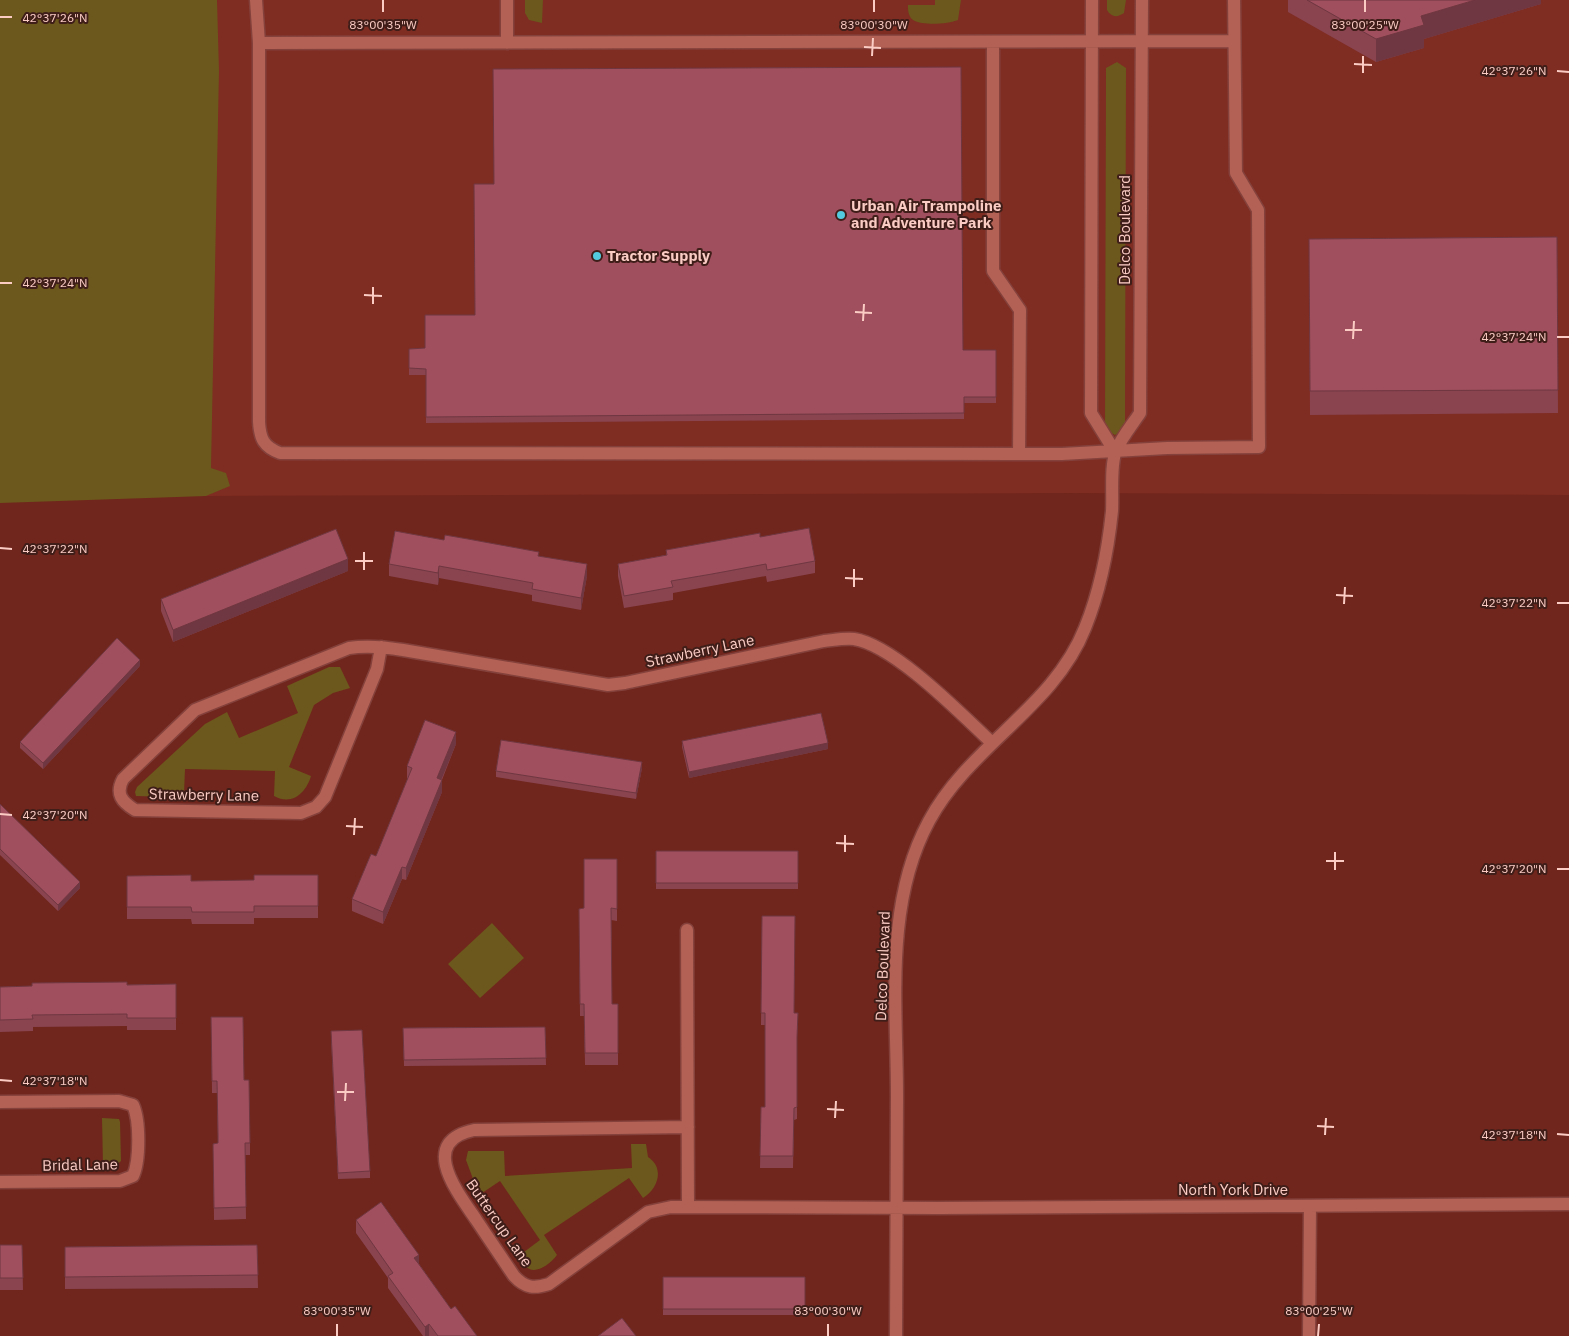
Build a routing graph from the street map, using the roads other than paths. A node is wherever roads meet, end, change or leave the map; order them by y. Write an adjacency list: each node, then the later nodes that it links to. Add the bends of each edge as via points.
1 (256, 0): 11 (street)
2 (507, 0): 9 (street)
3 (1092, 0): 6 (street)
4 (1142, 0): 7 (street, Delco Boulevard)
5 (1234, 0): 8 (street)
6 (1092, 40): 7 (street); 10 (street); 12 (street, via 1091,413)
7 (1142, 40): 8 (street); 12 (street, Delco Boulevard, via 1140,414)
8 (1234, 41): 12 (street, via 1236,173 1258,210 1259,447)
9 (507, 42): 10 (street); 11 (street)
10 (993, 42): 13 (street, via 993,272 1020,310)
11 (259, 43): 13 (street, via 259,422 262,441 269,449 289,453)
12 (1115, 452): 13 (street); 15 (street, Delco Boulevard, via 1108,542 1086,627 1058,677)
13 (1019, 454)
14 (382, 647): 14 (street, Strawberry Lane, via 349,648 195,710 123,779 119,786 120,796 135,810 301,813 316,807 325,796 370,687); 15 (street, Strawberry Lane, via 608,685 824,641 856,639 883,650)
15 (991, 742): 23 (street, Delco Boulevard, via 944,796 921,837 908,872 900,909)
16 (688, 930): 18 (street)
17 (0, 1102): 19 (street, Bridal Lane, via 119,1101 133,1105 137,1119 137,1164 133,1176 120,1181)
18 (688, 1127): 22 (street); 22 (street, Buttercup Lane, via 474,1130 451,1139 445,1161 451,1182 472,1214 514,1276 530,1288 549,1284 648,1212 659,1208)
19 (0, 1182)
20 (1569, 1204): 21 (street, North York Drive)
21 (1310, 1206): 23 (street, North York Drive); 25 (street)
22 (688, 1207): 23 (street, Buttercup Lane)
23 (897, 1208): 24 (street, Delco Boulevard)
24 (896, 1336)
25 (1309, 1336)

